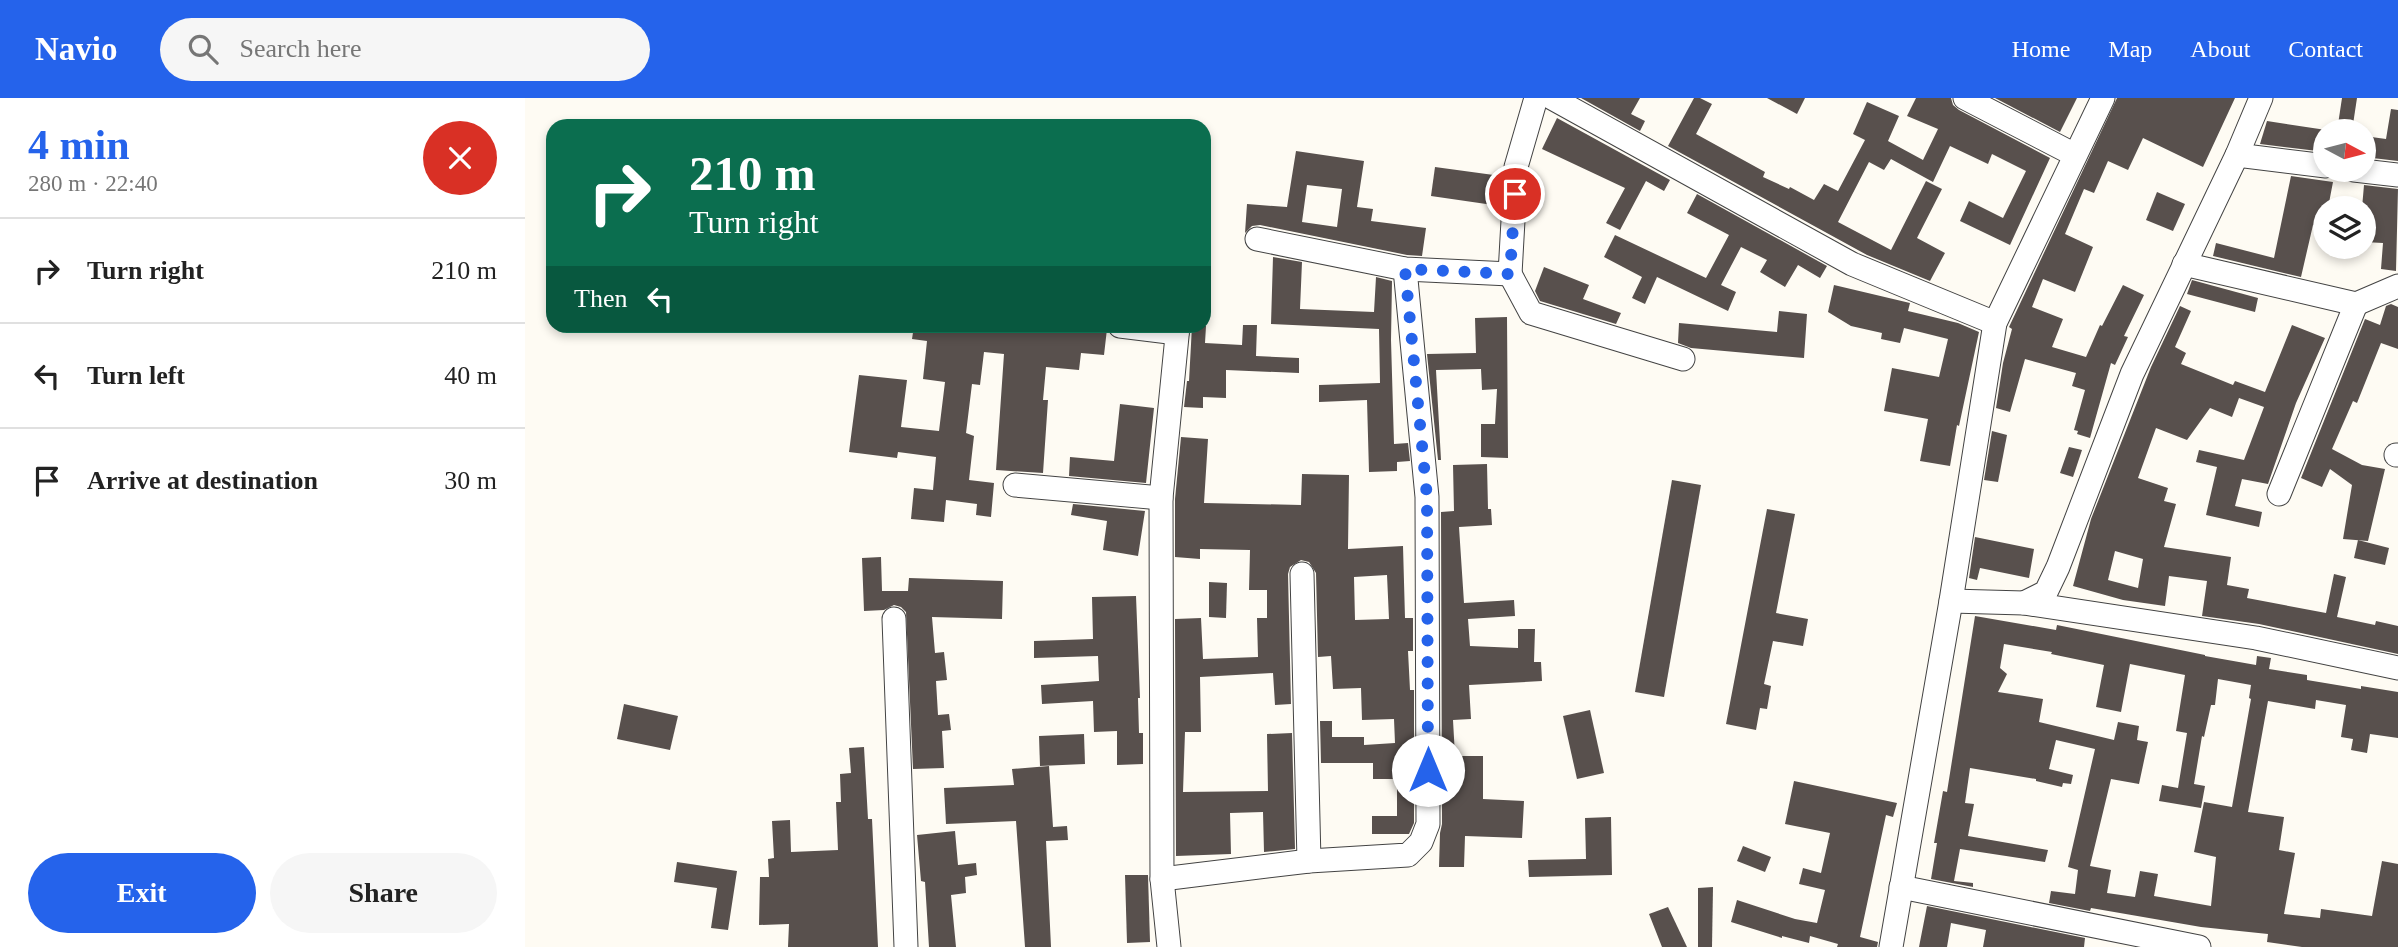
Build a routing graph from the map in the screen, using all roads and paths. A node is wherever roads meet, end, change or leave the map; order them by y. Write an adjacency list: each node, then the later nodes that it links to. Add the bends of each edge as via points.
1 (1536, 98): 14 (street, via 1516,167)
2 (1552, 98): 17 (street, via 1852,264)
3 (1965, 98): 6 (street)
4 (2103, 98): 6 (street)
5 (2262, 98): 7 (street)
6 (2075, 155): 17 (street)
7 (2237, 155): 8 (street); 12 (street)
8 (2313, 164)
9 (2377, 173): 10 (street)
10 (2398, 175)
11 (1257, 239): 13 (street)
12 (2184, 264): 16 (street); 25 (street, via 2131,374 2058,567 2046,592)
13 (1405, 269): 14 (street); 28 (street, via 1427,497 1428,824 1422,842 1408,855)
14 (1510, 274): 19 (street, via 1531,313)
15 (2398, 286): 16 (street)
16 (2357, 304): 21 (street)
17 (1995, 323): 24 (street)
18 (1177, 333): 22 (street)
19 (1683, 359)
20 (1015, 485): 22 (street)
21 (2279, 494)
22 (1161, 498): 29 (street)
23 (1302, 574): 28 (street)
24 (1951, 601): 25 (street); 30 (street)
25 (2024, 603): 27 (street, via 2256,638)
26 (894, 619): 31 (street)
27 (2398, 668)
28 (1309, 861): 29 (street)
29 (1162, 879): 32 (street)
30 (1901, 887): 33 (street); 34 (street)
31 (906, 947)
32 (1169, 947)
33 (1891, 947)
34 (2199, 947)

